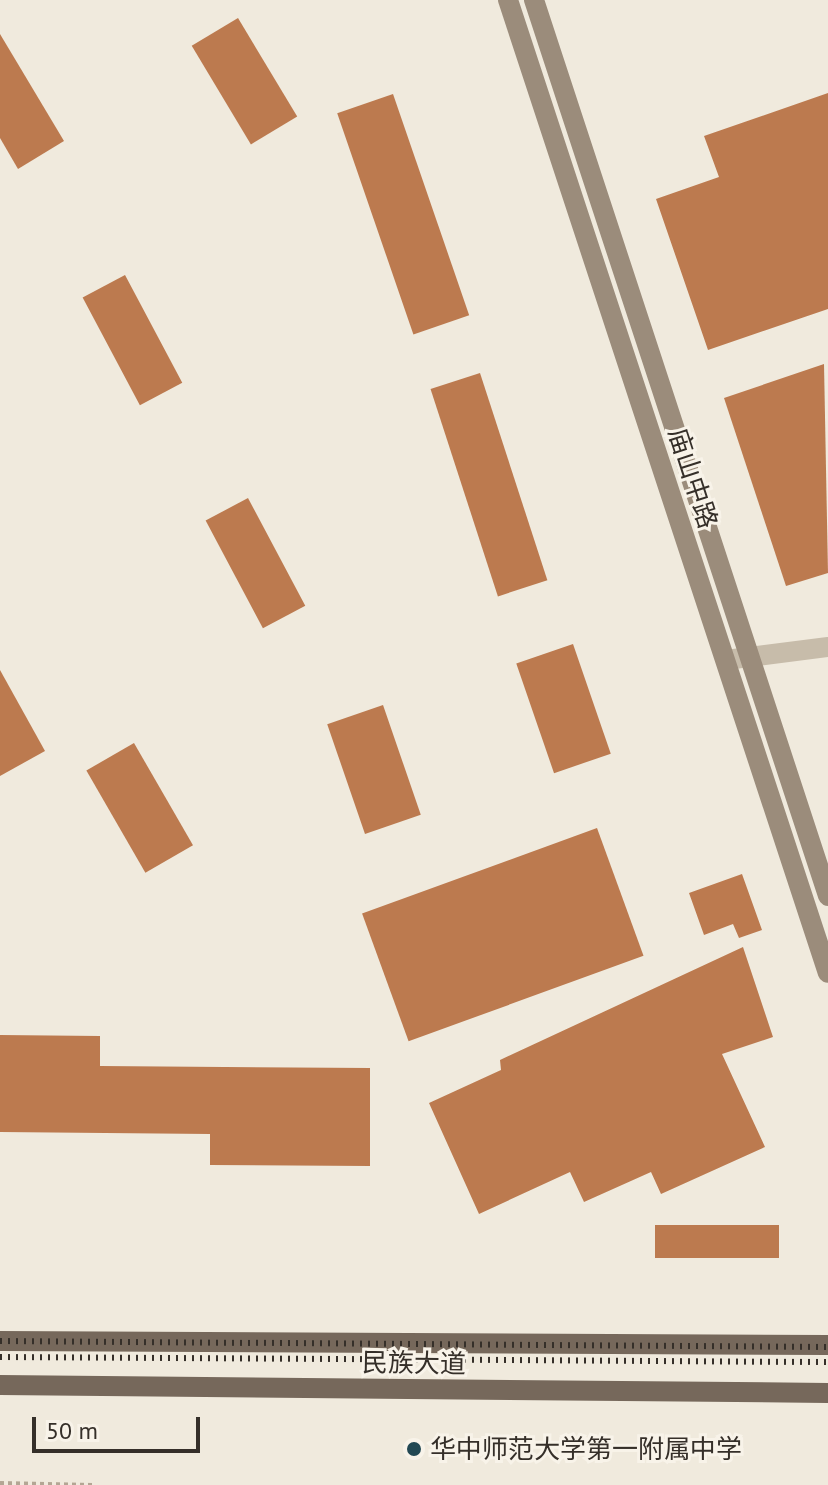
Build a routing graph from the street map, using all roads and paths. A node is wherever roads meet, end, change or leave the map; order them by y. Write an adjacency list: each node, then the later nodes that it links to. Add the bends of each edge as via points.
1 (508, 0): 5 (street, 庙山中路)
2 (534, 0): 4 (street, 庙山中路)
3 (828, 647): 4 (street)
4 (749, 653): 5 (street); 6 (street, 庙山中路)
5 (726, 660): 7 (street, 庙山中路)
6 (828, 896)
7 (828, 973)
8 (0, 1341): 9 (main road, 民族大道)
9 (828, 1345)
10 (0, 1385): 11 (main road, 民族大道)
11 (828, 1393)
12 (0, 1483): 13 (path)
13 (93, 1485)

